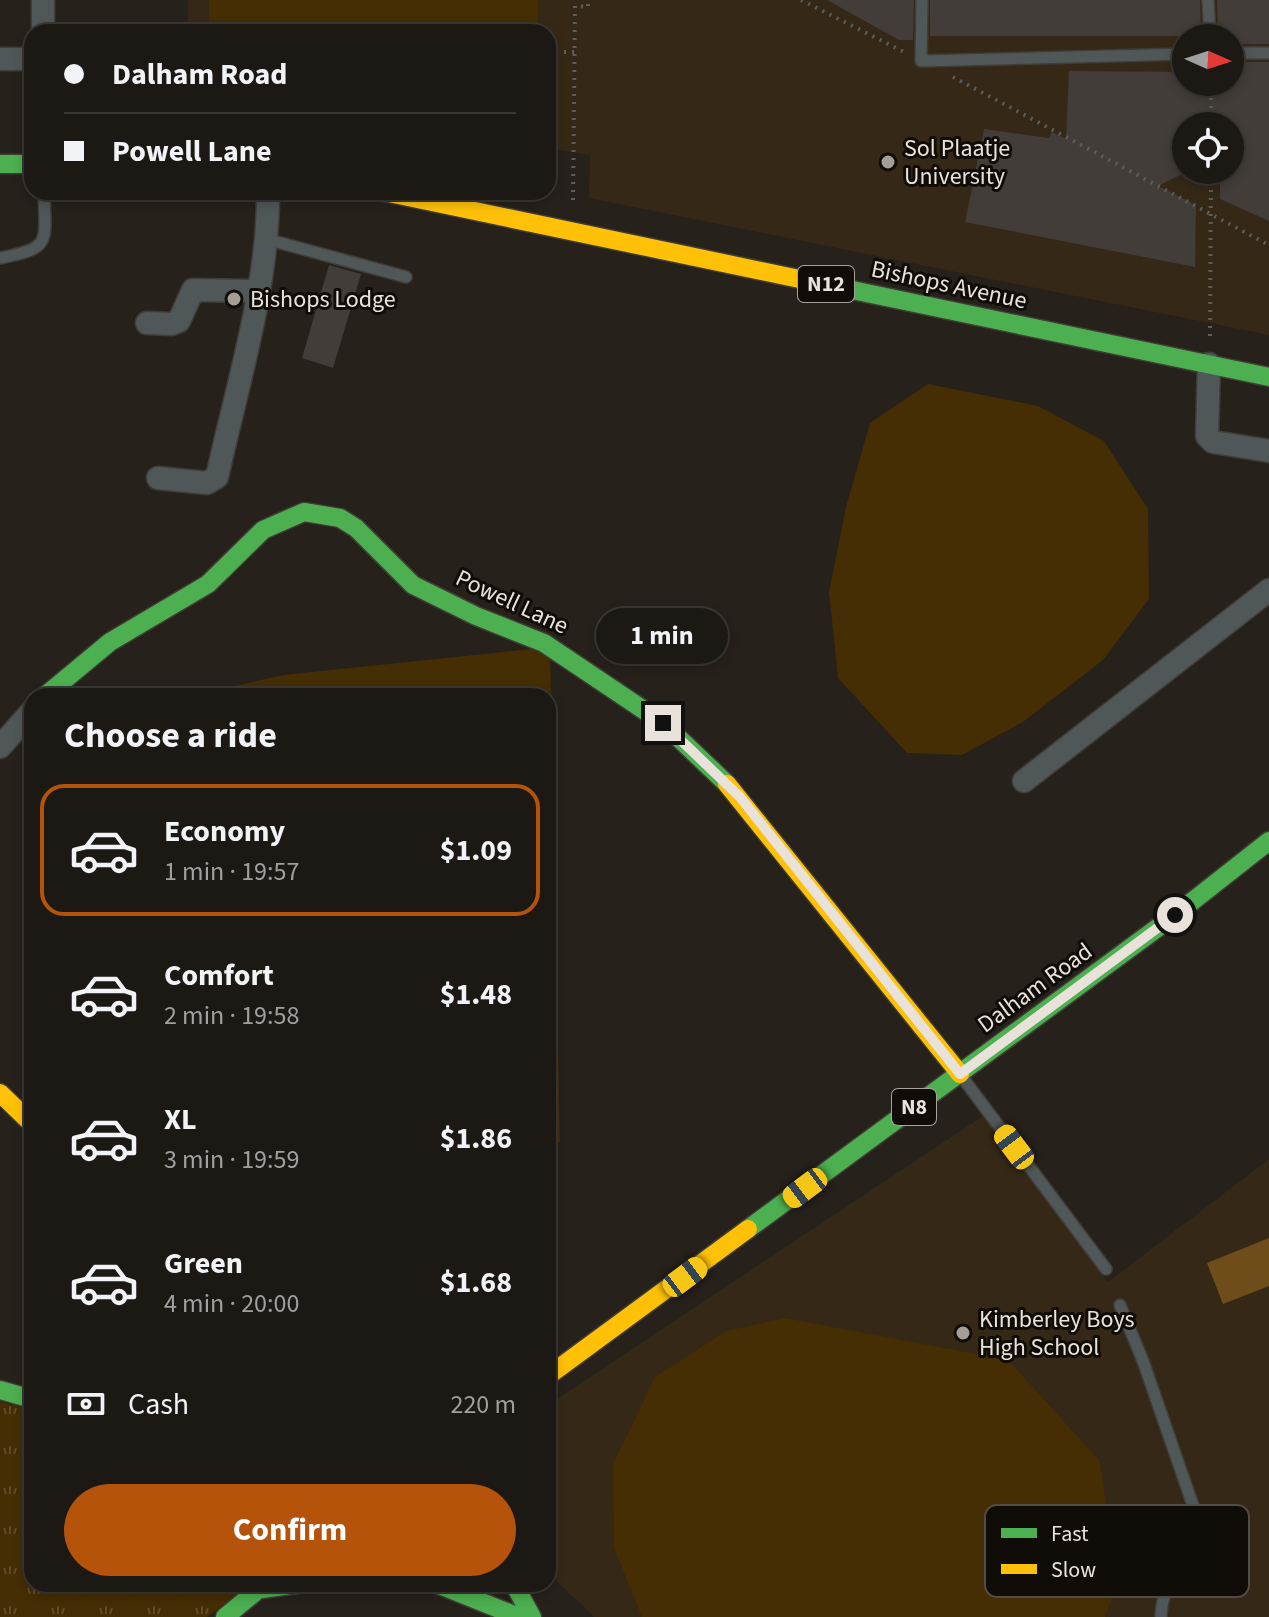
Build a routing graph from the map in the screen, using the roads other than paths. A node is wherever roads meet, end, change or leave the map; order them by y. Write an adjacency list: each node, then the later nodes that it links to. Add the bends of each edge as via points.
1 (43, 0): 4 (street)
2 (922, 0): 8 (lane, via 921,61)
3 (1208, 0): 5 (lane)
4 (43, 24)
5 (1209, 24)
6 (1244, 53): 7 (lane)
7 (1269, 53)
8 (1172, 54)
9 (0, 59): 10 (street)
10 (24, 59)
11 (0, 164): 12 (main road)
12 (24, 164)
13 (44, 200): 17 (lane, via 40,245 32,253)
14 (268, 200): 16 (street)
15 (424, 200): 21 (main road, Bishops Avenue / N12)
16 (266, 239): 18 (lane); 19 (street)
17 (0, 258)
18 (406, 277)
19 (257, 291): 20 (street, via 193,290 179,321); 24 (street, via 217,477 207,483)
20 (147, 323)
21 (1209, 364): 22 (main road, Bishops Avenue / N12); 23 (street, via 1207,436 1213,442)
22 (1269, 377)
23 (1269, 451)
24 (158, 478)
25 (1269, 590): 29 (street)
26 (55, 688): 31 (main road, Powell Lane, via 110,642 208,584 263,530 304,512 340,518 413,585 563,654 663,723 704,759 807,878)
27 (24, 720): 28 (street)
28 (0, 747)
29 (1024, 781)
30 (1269, 841): 31 (main road, Dalham Road / N8)
31 (960, 1074): 34 (lane); 36 (main road, Dalham Road / N8)
32 (0, 1093): 33 (main road)
33 (24, 1116)
34 (1106, 1269)
35 (1120, 1305): 39 (lane)
36 (556, 1374)
37 (0, 1390): 38 (main road)
38 (24, 1397)
39 (1193, 1505)
40 (258, 1592): 44 (main road)
41 (457, 1592): 45 (main road)
42 (518, 1592): 46 (main road)
43 (1163, 1597): 47 (lane)
44 (225, 1617)
45 (519, 1617)
46 (532, 1617)
47 (1161, 1617)

